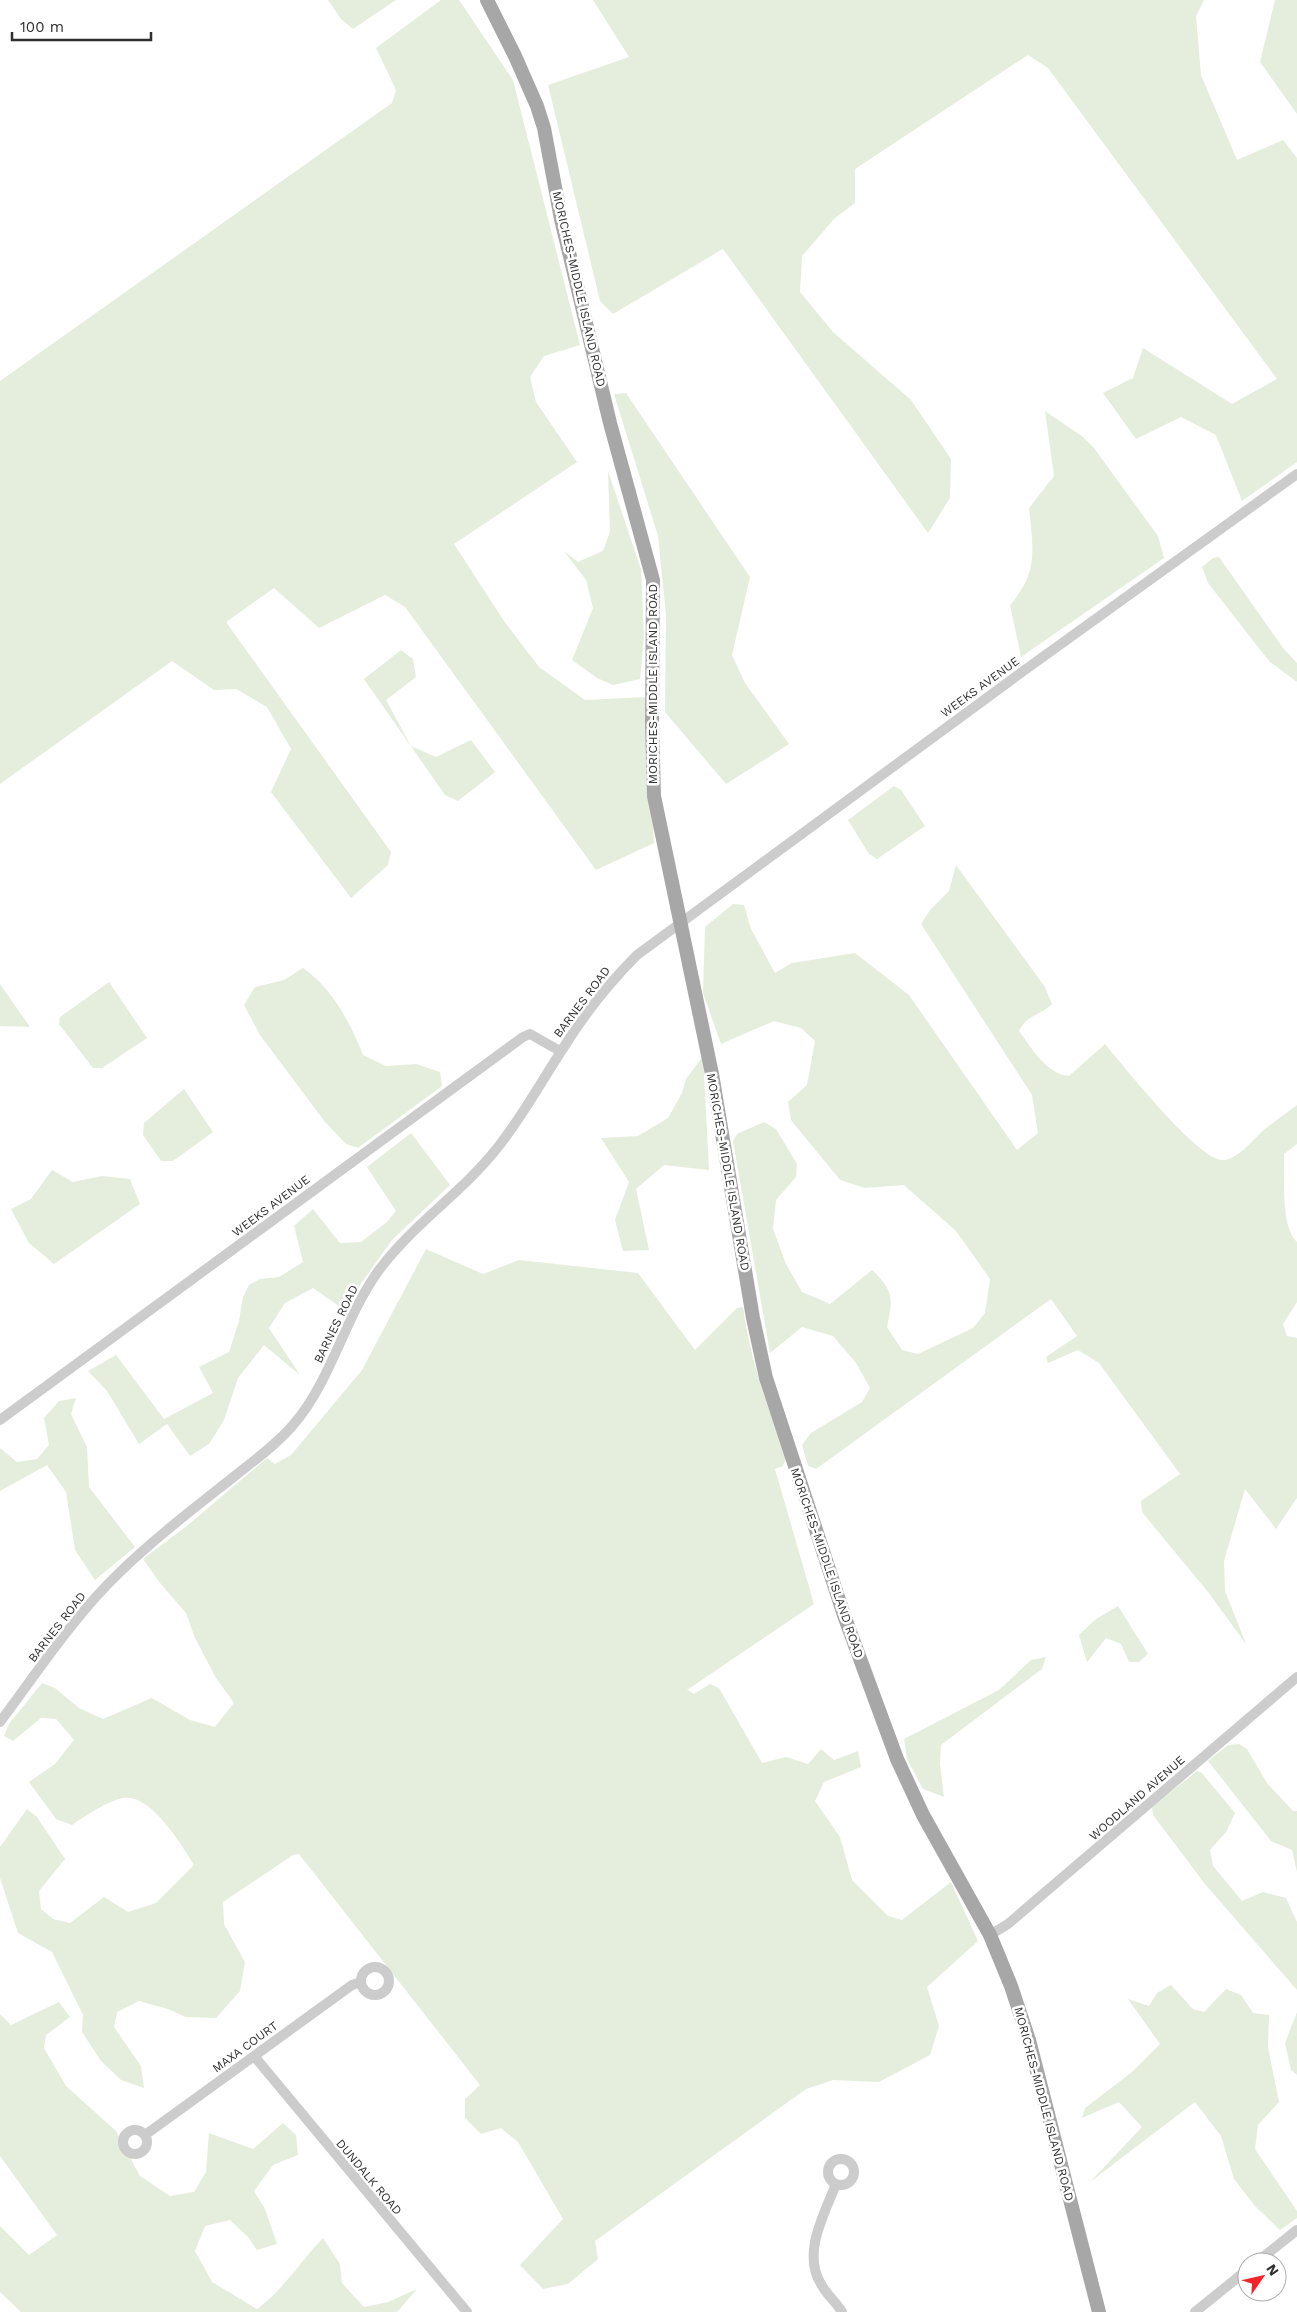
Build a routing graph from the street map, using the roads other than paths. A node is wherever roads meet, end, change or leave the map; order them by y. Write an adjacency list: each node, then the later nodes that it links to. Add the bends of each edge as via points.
1 (487, 0): 3 (main road, MORICHES-MIDDLE ISLAND ROAD, via 526,81 544,128 561,219 610,423 648,555 653,588 654,796)
2 (1297, 474): 3 (street, WEEKS AVENUE)
3 (680, 922): 4 (street, BARNES ROAD, via 620,972); 8 (main road, MORICHES-MIDDLE ISLAND ROAD, via 712,1074 752,1318 766,1378 845,1618 894,1750 923,1815)
4 (560, 1051): 5 (street, WEEKS AVENUE, via 530,1034 523,1037); 7 (street, BARNES ROAD, via 496,1150 378,1271 321,1384 293,1425 120,1572 84,1610)
5 (0, 1420)
6 (1297, 1676): 8 (street, WOODLAND AVENUE, via 1008,1924)
7 (0, 1722)
8 (990, 1935): 18 (main road, MORICHES-MIDDLE ISLAND ROAD, via 1029,2040)
9 (361, 1982): 10 (street, MAXA COURT, via 352,1985)
10 (254, 2056): 11 (street, MAXA COURT); 16 (street, DUNDALK ROAD)
11 (145, 2135)
12 (836, 2184): 17 (street, via 814,2244 812,2261 820,2284)
13 (1297, 2230): 14 (street)
14 (1270, 2252)
15 (1237, 2278): 19 (street)
16 (467, 2312)
17 (842, 2312)
18 (1099, 2312)
19 (1195, 2312)

